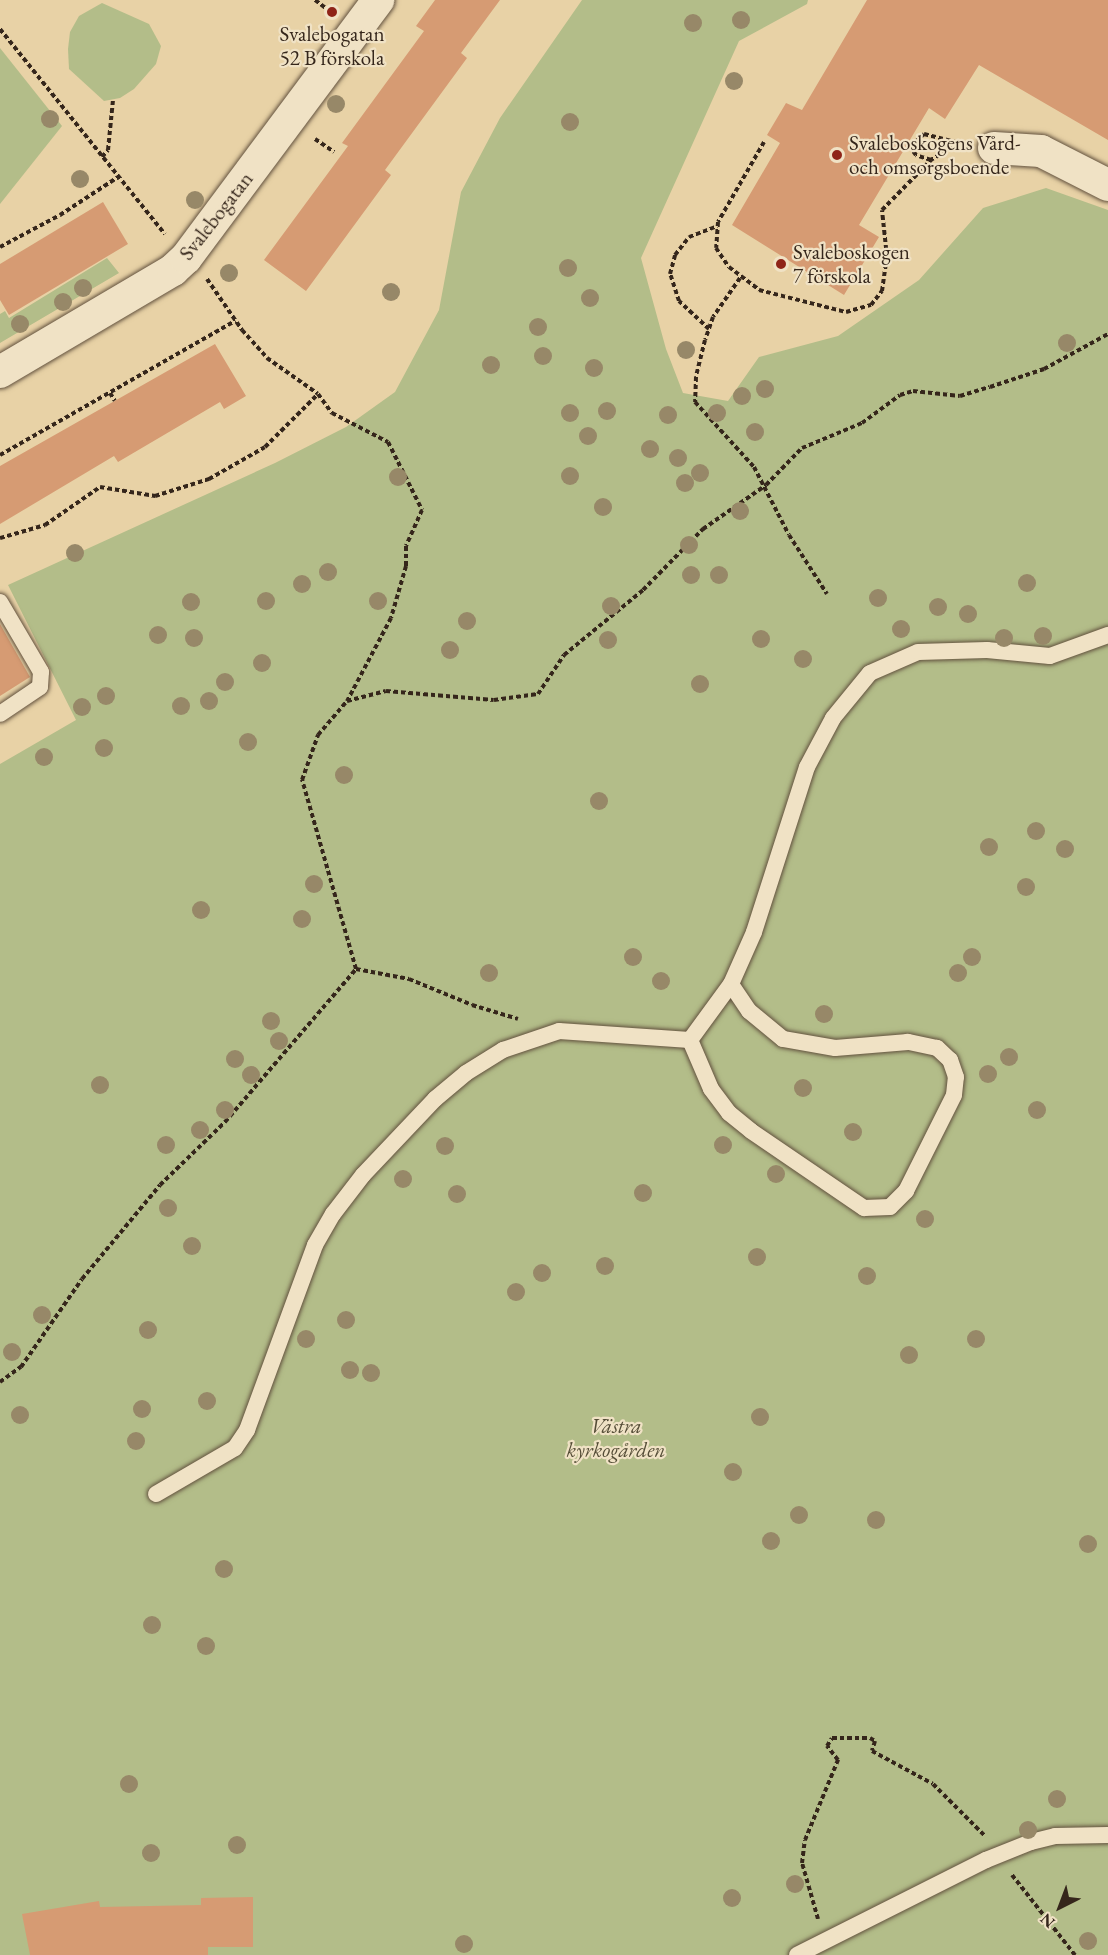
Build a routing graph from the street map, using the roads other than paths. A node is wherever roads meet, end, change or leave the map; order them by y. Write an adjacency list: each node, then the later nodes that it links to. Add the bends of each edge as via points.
1 (378, 0): 4 (street, Svalebogatan, via 188,256)
2 (994, 148): 3 (street, via 1041,151)
3 (1108, 185)
4 (0, 372)
5 (0, 602): 7 (lane, via 41,672 40,687)
6 (1108, 635): 8 (lane, via 1043,656 987,650 918,652 883,664 870,673 833,718 807,767 753,932)
7 (0, 714)
8 (731, 984): 9 (lane); 9 (lane, via 748,1011 783,1039 835,1048 908,1042 937,1048 950,1060 956,1077 954,1095 906,1191 890,1207 864,1208 751,1131 729,1113 711,1089)
9 (690, 1040): 10 (lane, via 559,1031 503,1050 466,1073 377,1159 333,1214 315,1245 247,1430 235,1448)
10 (156, 1494)
11 (1108, 1835): 12 (lane, via 1055,1836 997,1856)
12 (797, 1955)

